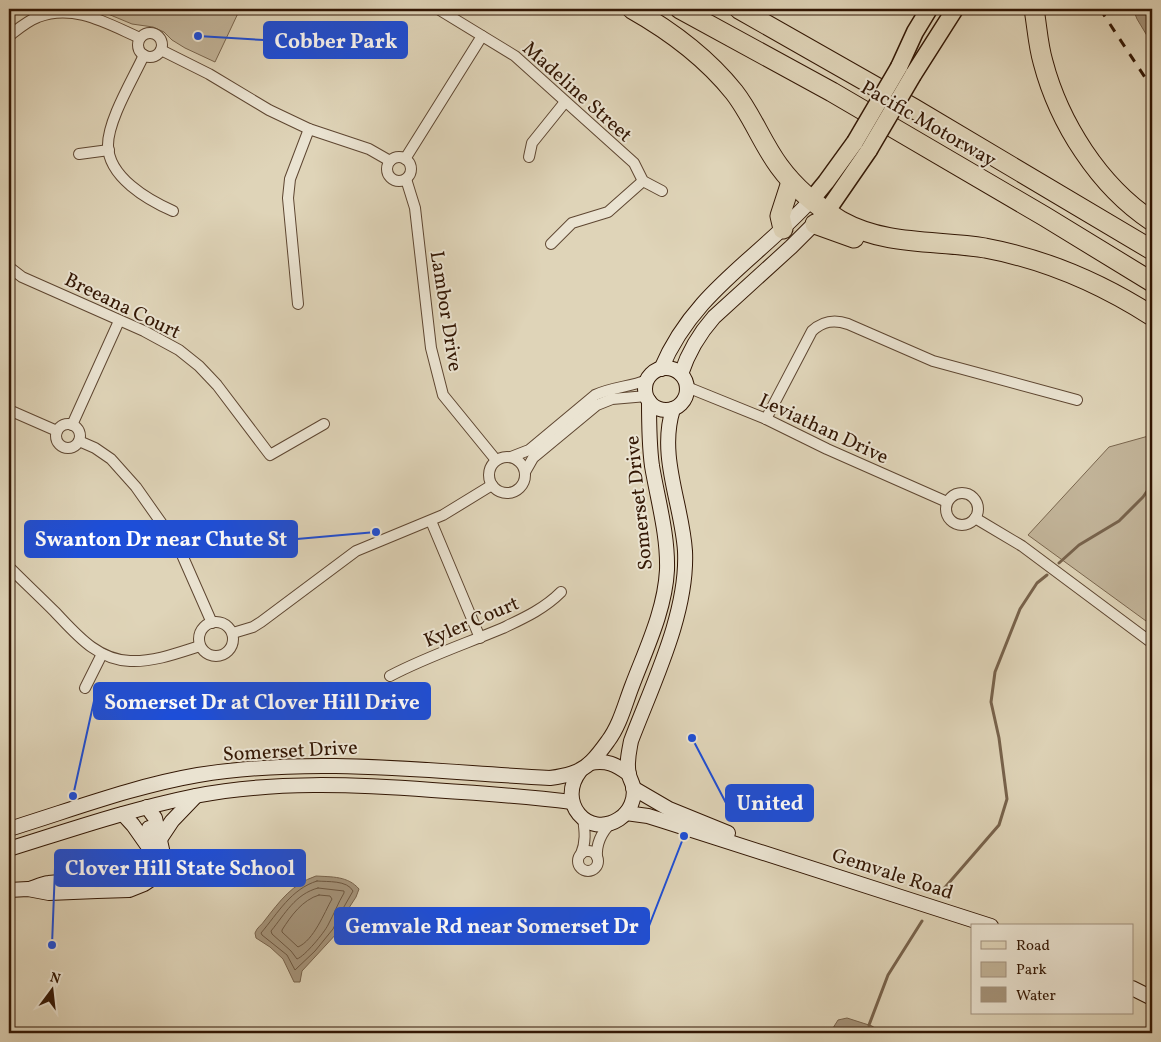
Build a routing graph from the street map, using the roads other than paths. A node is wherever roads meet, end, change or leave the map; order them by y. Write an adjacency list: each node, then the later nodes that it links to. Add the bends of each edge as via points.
1 (438, 9): 9 (street, Madeline Street)
2 (632, 9): 24 (highway, via 666,29 720,76 747,111)
3 (680, 9): 34 (highway, Pacific Motorway, via 832,92)
4 (740, 9): 32 (highway, Pacific Motorway)
5 (929, 9): 13 (main road, via 915,32)
6 (955, 9): 13 (main road)
7 (1034, 9): 29 (highway, via 1043,61 1065,120 1108,182)
8 (9, 36): 10 (street, via 37,18 63,12 88,15)
9 (482, 36): 14 (street, Madeline Street, via 515,56); 20 (street)
10 (140, 38): 11 (street, via 147,33 155,34 162,42); 12 (street, via 139,48)
11 (161, 50): 12 (street, via 156,56); 15 (street, via 209,74 268,110)
12 (144, 55): 17 (street, via 113,122)
13 (906, 71): 16 (main road, bridge)
14 (565, 102): 19 (street, via 532,143); 23 (street, Madeline Street, via 634,164)
15 (309, 128): 21 (street, via 369,149); 35 (street, via 290,179 288,198)
16 (862, 146): 26 (main road); 28 (main road, via 852,177)
17 (108, 150): 18 (street); 27 (street, via 126,181)
18 (79, 154)
19 (529, 157)
20 (405, 159): 21 (street, via 397,157); 22 (street, Lambor Drive, via 411,171)
21 (390, 161): 22 (street, via 387,168 391,178 398,181)
22 (406, 179): 52 (street, Lambor Drive, via 415,208 430,348 443,395)
23 (643, 181): 25 (street, Madeline Street); 31 (street, via 608,212 572,223)
24 (791, 182): 26 (highway); 30 (highway, via 780,216)
25 (662, 191)
26 (812, 199): 28 (highway); 30 (main road)
27 (173, 211)
28 (821, 218): 36 (highway, via 867,243 888,248 903,250 925,243 986,249 1033,260 1117,294); 39 (main road, via 705,326 686,358)
29 (1152, 221)
30 (782, 229): 38 (main road, via 699,306 680,330)
31 (550, 244)
32 (1152, 250)
33 (9, 267): 37 (street, Breeana Court, via 22,277)
34 (1152, 282)
35 (298, 304)
36 (1152, 316)
37 (119, 321): 47 (street, Breeana Court, via 168,344 199,366 270,455); 48 (street)
38 (661, 369): 39 (main road, via 671,368); 40 (main road)
39 (681, 374): 41 (main road)
40 (647, 380): 42 (main road, Somerset Drive); 51 (street, via 596,395 529,450)
41 (687, 387): 44 (main road, Somerset Drive, via 683,401); 46 (street, Leviathan Drive)
42 (648, 399): 44 (main road, via 661,409); 53 (street, via 628,397 597,405 533,458); 68 (main road, Somerset Drive, via 652,465 665,533 665,590 658,618 618,722 609,741)
43 (1077, 400): 46 (street, via 933,361 834,321 823,323 812,331)
44 (673, 408): 69 (main road, Somerset Drive, via 667,437 682,527 684,572 669,642 631,741 628,757)
45 (9, 410): 49 (street)
46 (766, 419): 55 (street, Leviathan Drive)
47 (324, 424)
48 (72, 425): 49 (street, via 63,425); 50 (street, via 79,431)
49 (57, 430): 50 (street, via 56,438 63,447 70,448)
50 (79, 441): 60 (street, via 111,459 136,488 179,548)
51 (512, 457): 52 (street); 53 (street)
52 (496, 460): 54 (street, via 489,472)
53 (524, 472): 54 (street, via 522,484 514,491 502,492)
54 (492, 485): 57 (street)
55 (947, 502): 56 (street, via 946,516 954,524 965,525); 56 (street, via 953,494 970,494 978,504)
56 (975, 518): 63 (street, via 1022,546)
57 (431, 521): 61 (street, via 356,551 261,622); 62 (street)
58 (9, 567): 65 (street, via 84,642)
59 (561, 592): 62 (street, Kyler Court, via 534,613)
60 (212, 622): 61 (street, via 226,625); 64 (street, via 202,630)
61 (233, 634): 64 (street, via 231,649 222,656 208,654)
62 (480, 638): 66 (street, Kyler Court)
63 (1152, 643)
64 (200, 646): 65 (street, via 139,661 119,660)
65 (102, 654): 67 (street)
66 (390, 676)
67 (85, 688)
68 (585, 767): 69 (main road, Somerset Drive, via 608,762 616,765); 70 (main road, Somerset Drive, via 565,776 550,778 316,765 223,772); 72 (main road, Somerset Drive, via 571,785)
69 (631, 781): 74 (main road, Somerset Drive, via 633,797); 84 (main road, Gemvale Road, via 669,809)
70 (142, 788): 73 (main road); 78 (main road, Somerset Drive)
71 (196, 796): 72 (main road, Somerset Drive, via 281,786 355,785); 73 (main road, Somerset Drive); 79 (main road)
72 (572, 802): 76 (main road)
73 (147, 807): 75 (main road, Somerset Drive); 79 (main road, via 155,818); 81 (main road)
74 (626, 813): 77 (main road); 84 (main road, Gemvale Road, via 664,820)
75 (123, 814): 80 (main road, Somerset Drive); 81 (main road)
76 (583, 818): 77 (main road, via 592,823); 82 (street, via 585,835)
77 (611, 823): 83 (street, via 600,838)
78 (9, 829)
79 (160, 839): 85 (main road, via 163,854 158,870 149,881 135,888 49,893)
80 (9, 849)
81 (152, 853): 85 (main road, via 141,872 130,878 49,883)
82 (581, 854): 83 (street, via 590,852); 83 (street, via 578,860 580,867 593,874 598,864)
83 (597, 857)
84 (783, 858): 87 (main road, Gemvale Road)
85 (28, 889): 86 (main road)
86 (9, 890)
87 (985, 924)
88 (1134, 989): 89 (main road)
89 (1152, 998)

